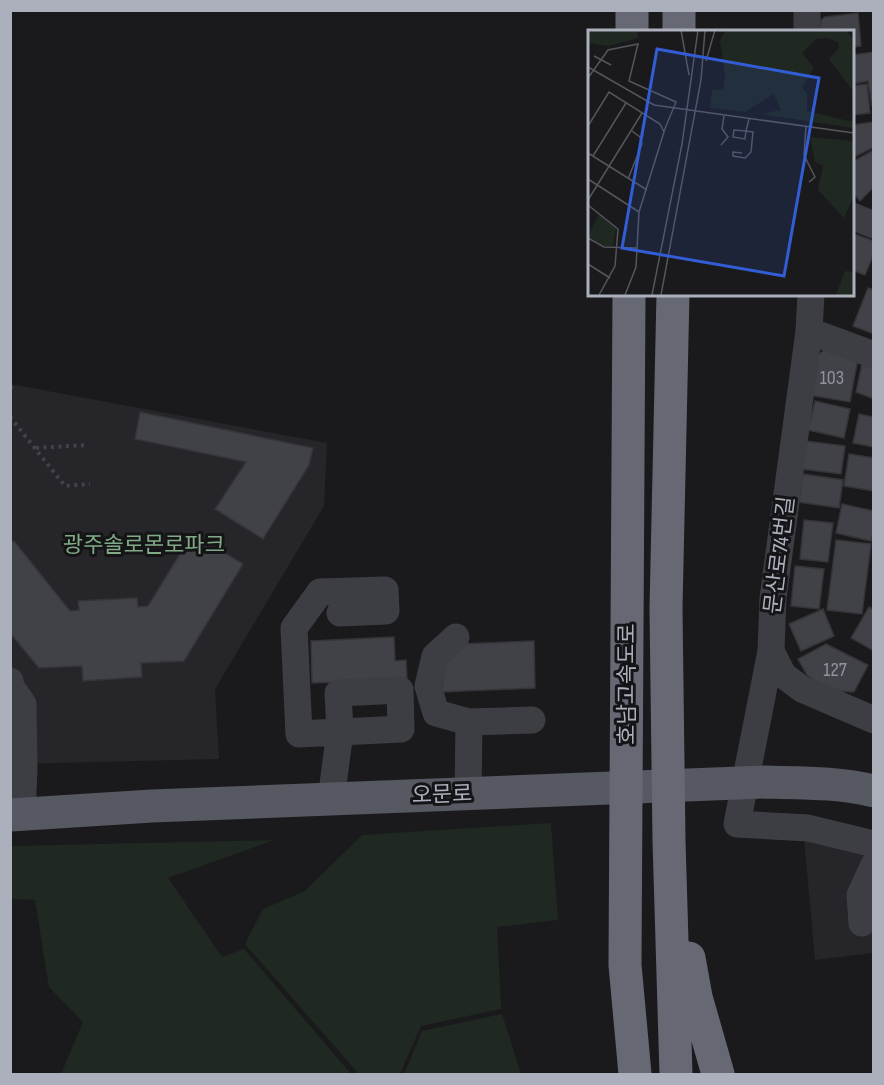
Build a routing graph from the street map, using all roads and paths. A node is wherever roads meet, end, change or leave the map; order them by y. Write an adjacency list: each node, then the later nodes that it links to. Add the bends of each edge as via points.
1 (632, 10): 4 (highway)
2 (679, 10): 5 (highway)
3 (807, 10): 6 (street)
4 (632, 30)
5 (679, 30)
6 (807, 30)
7 (854, 217): 8 (street)
8 (873, 225)
9 (629, 296): 33 (highway, 호남고속도로)
10 (673, 296): 29 (highway, 호남고속도로, via 666,608)
11 (812, 296): 12 (street, 문산로74번길)
12 (809, 331): 13 (street); 20 (street, 문산로74번길, via 773,598)
13 (873, 356)
14 (10, 417): 16 (path)
15 (87, 445): 16 (path)
16 (35, 448): 17 (path, via 65,486)
17 (90, 484)
18 (340, 613): 27 (street, via 386,611 386,590 320,592 294,628 299,734 340,732)
19 (456, 637): 24 (street, via 435,656 428,686 436,713)
20 (771, 651): 23 (street, via 783,675 802,689); 30 (street, 문산로74번길, via 737,824 808,828)
21 (10, 681): 28 (street, via 23,704 24,770)
22 (532, 720): 24 (street)
23 (873, 720)
24 (469, 722): 26 (street)
25 (873, 791): 26 (main road, 오문로, via 849,785 765,782)
26 (468, 794): 27 (main road, 오문로)
27 (331, 799): 28 (main road, 오문로)
28 (16, 815)
29 (669, 841): 36 (highway, 호남고속도로); 37 (highway, via 696,997)
30 (873, 844)
31 (873, 866): 32 (street, via 860,895)
32 (862, 923)
33 (625, 965): 34 (highway); 35 (highway, 호남고속도로)
34 (614, 1074)
35 (635, 1074)
36 (676, 1074)
37 (718, 1074)

